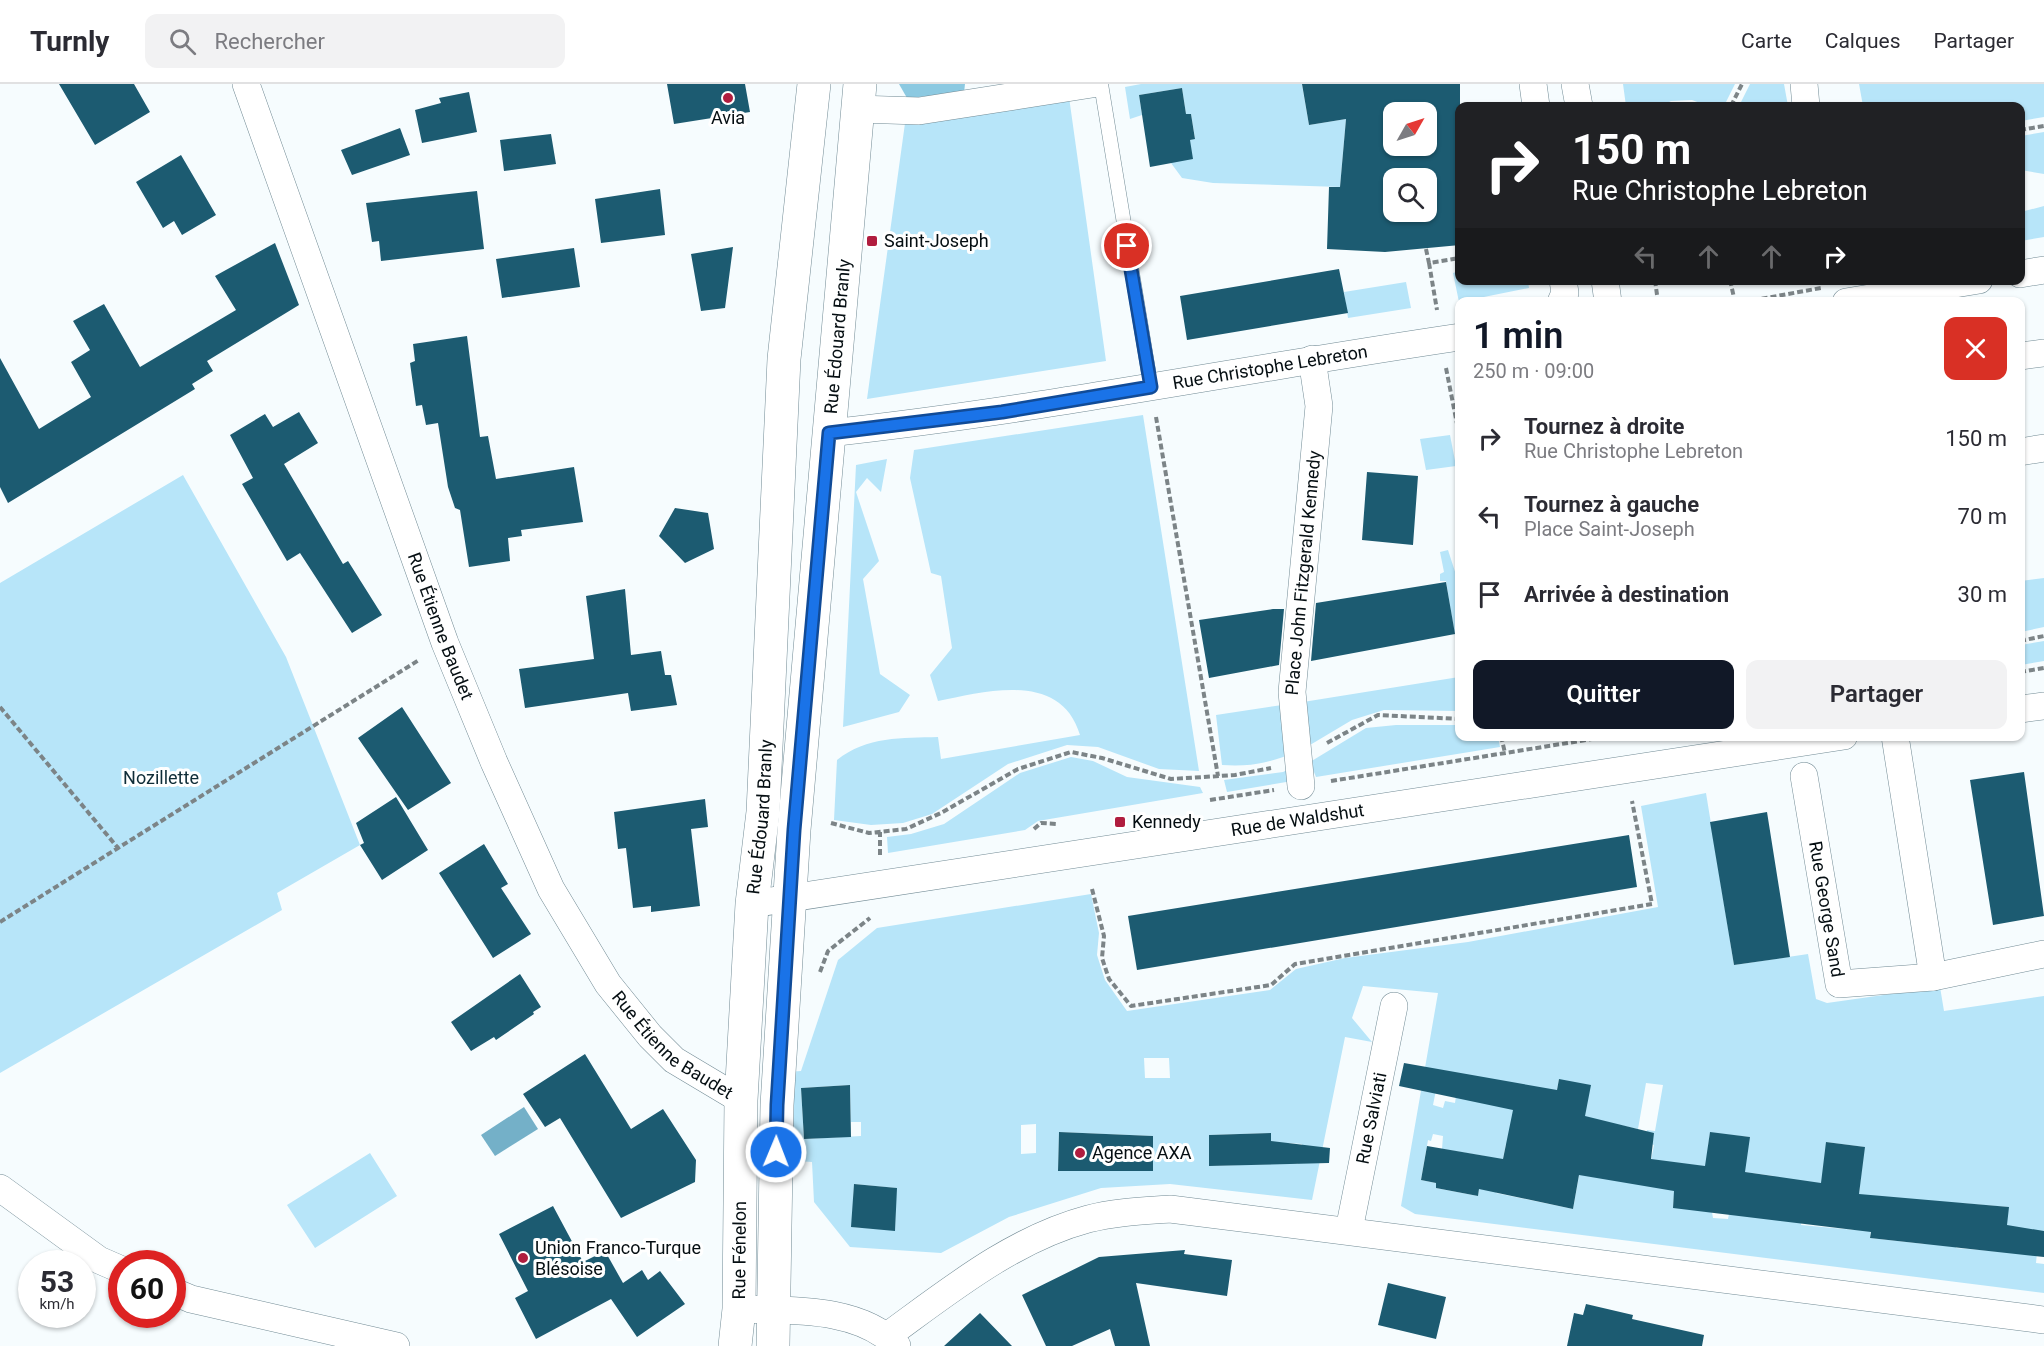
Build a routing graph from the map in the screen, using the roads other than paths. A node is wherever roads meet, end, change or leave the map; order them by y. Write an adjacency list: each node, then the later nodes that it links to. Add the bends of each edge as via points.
1 (246, 84): 35 (street, Rue Étienne Baudet, via 445,643 547,879 608,984 650,1036 674,1060)
2 (814, 84): 31 (main road, Rue Édouard Branly, via 784,359 763,812)
3 (1092, 84): 8 (street, via 919,111)
4 (1101, 84): 20 (lane)
5 (1533, 84): 9 (street)
6 (1575, 84): 10 (street)
7 (1804, 84): 11 (street)
8 (858, 96): 21 (main road, Rue Édouard Branly)
9 (1535, 102)
10 (1578, 102)
11 (1806, 102)
12 (2044, 270): 13 (street)
13 (2025, 273)
14 (1924, 285): 15 (street)
15 (1837, 293)
16 (1455, 338): 19 (street, Rue Christophe Lebreton)
17 (2044, 353): 18 (street)
18 (2025, 356)
19 (1312, 359): 20 (street, Rue Christophe Lebreton); 29 (street, Place John Fitzgerald Kennedy, via 1319,406 1292,692)
20 (1151, 387): 21 (street, Rue Christophe Lebreton, via 1002,412)
21 (829, 433): 30 (main road, Rue Édouard Branly)
22 (2044, 448): 23 (street)
23 (2025, 451)
24 (2044, 706): 25 (street)
25 (2025, 708)
26 (1811, 741): 30 (street, Rue de Waldshut)
27 (1896, 741): 33 (street)
28 (1804, 776): 33 (street, Rue George Sand, via 1839,984)
29 (1301, 786)
30 (790, 898): 31 (street, Rue de Waldshut); 38 (main road, Rue Édouard Branly, via 777,1105)
31 (752, 904): 35 (main road, Rue Édouard Branly)
32 (2044, 954): 33 (street, Rue George Sand)
33 (1933, 977)
34 (1394, 1005): 39 (street, Rue Salviati)
35 (741, 1100): 36 (main road, Rue Édouard Branly)
36 (740, 1155): 42 (main road, Rue Fénelon)
37 (0, 1188): 40 (street)
38 (776, 1200): 43 (main road, Rue Fénelon)
39 (1349, 1230): 44 (street); 45 (street, via 1170,1209 1128,1211 1088,1219 1045,1234 992,1262)
40 (108, 1264)
41 (186, 1297): 46 (street)
42 (739, 1309): 43 (street); 47 (main road, Rue Fénelon)
43 (775, 1310): 45 (street, via 830,1315 869,1326); 48 (main road, Rue Fénelon)
44 (2044, 1320)
45 (892, 1341)
46 (396, 1346)
47 (735, 1346)
48 (773, 1346)

